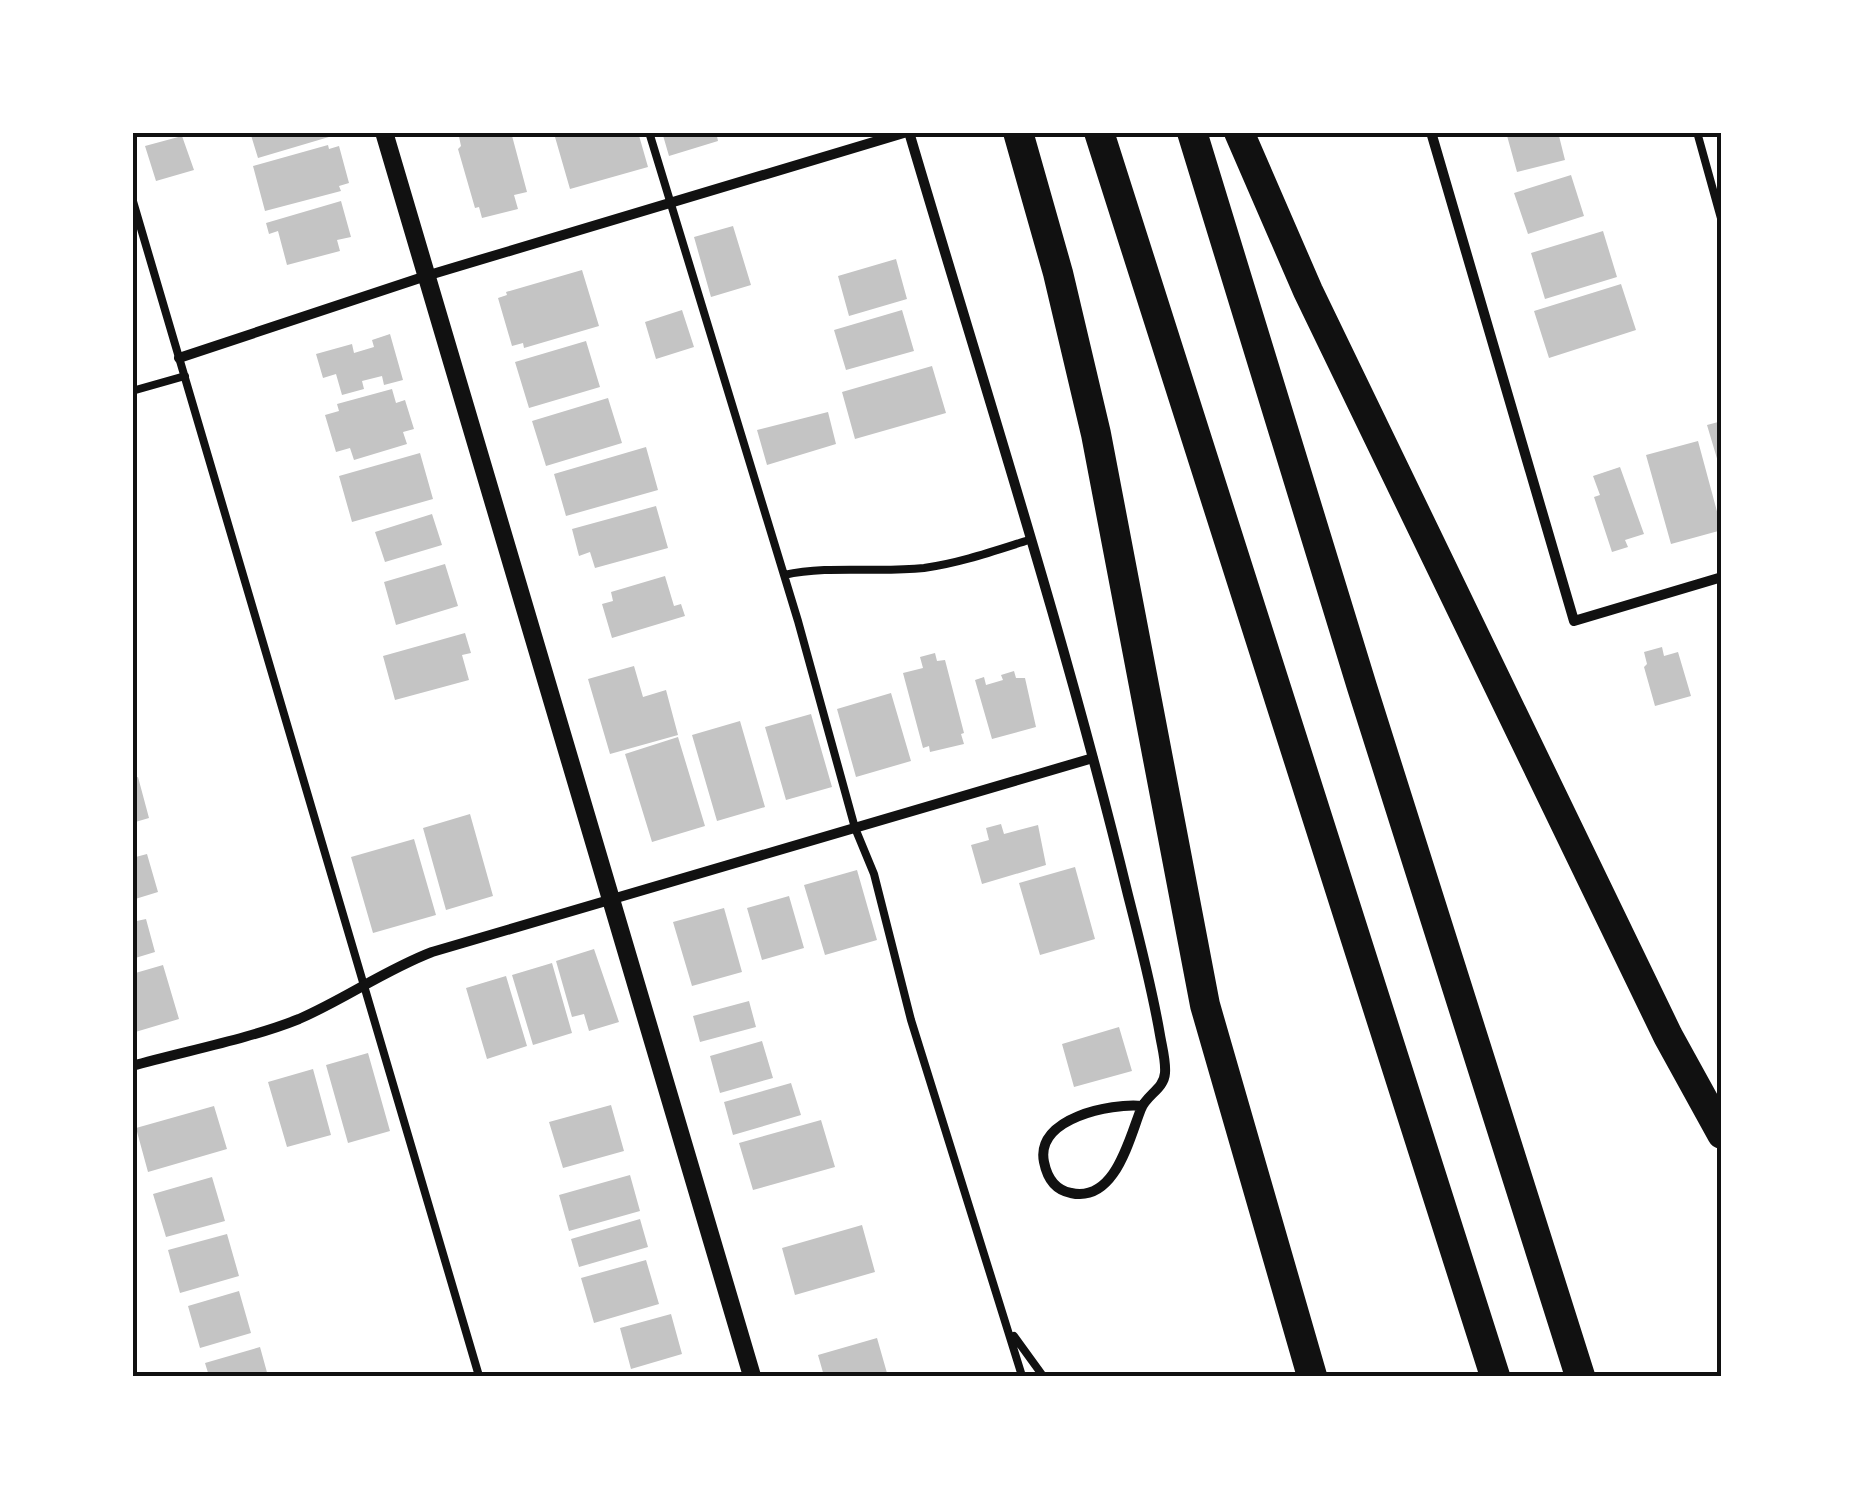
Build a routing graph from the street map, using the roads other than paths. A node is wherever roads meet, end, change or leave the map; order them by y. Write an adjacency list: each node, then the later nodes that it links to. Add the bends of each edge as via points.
1 (384, 132): 13 (street)
2 (649, 132): 11 (lane)
3 (908, 132): 11 (street); 17 (street)
4 (1018, 132): 32 (highway, via 1096,434 1205,1005)
5 (1099, 132): 33 (highway)
6 (1192, 132): 34 (highway)
7 (1238, 132): 26 (highway, via 1308,291 1668,1036)
8 (1432, 132): 19 (street, via 1574,620)
9 (1697, 132): 12 (lane)
10 (132, 198): 14 (lane)
11 (668, 203): 13 (street); 18 (lane)
12 (1722, 222)
13 (426, 276): 14 (street); 22 (street)
14 (179, 358): 15 (lane)
15 (185, 376): 16 (lane); 23 (lane)
16 (132, 391)
17 (1029, 540): 18 (lane, via 923,568); 20 (street)
18 (784, 574): 21 (lane)
19 (1722, 577)
20 (1093, 758): 21 (street); 25 (street, via 1166,1070)
21 (855, 828): 22 (street); 27 (lane)
22 (612, 899): 23 (street, via 432,952); 29 (street)
23 (364, 986): 24 (street, via 294,1021); 28 (lane)
24 (132, 1066)
25 (1142, 1106): 25 (street, via 1120,1104 1056,1128 1042,1153 1055,1186 1082,1195 1107,1184)
26 (1722, 1134)
27 (1009, 1328): 30 (lane); 31 (lane)
28 (480, 1376)
29 (752, 1376)
30 (1022, 1376)
31 (1044, 1376)
32 (1312, 1376)
33 (1496, 1376)
34 (1580, 1376)

